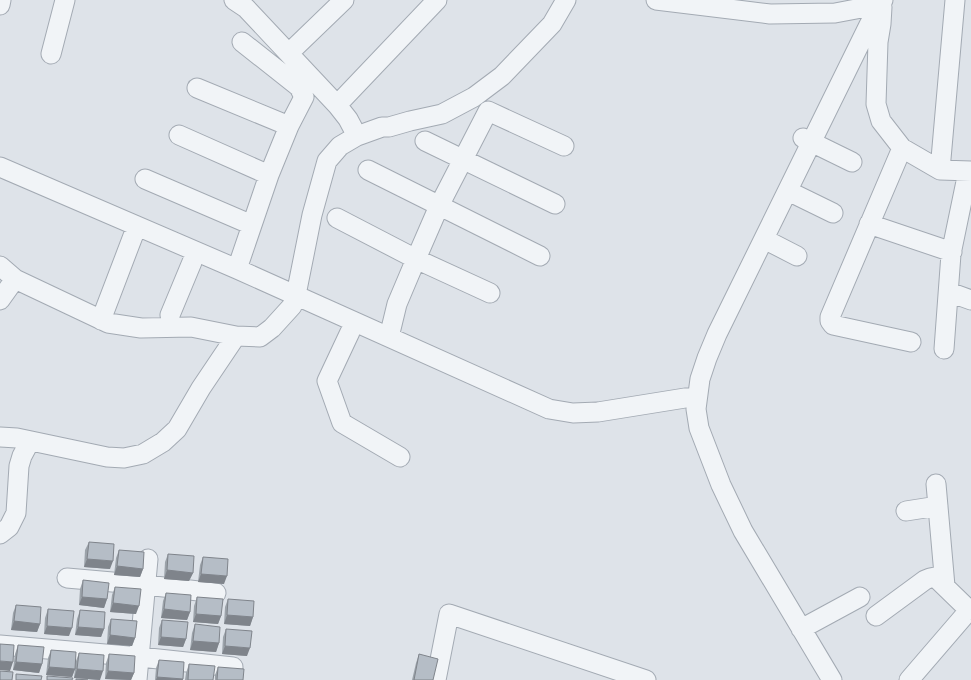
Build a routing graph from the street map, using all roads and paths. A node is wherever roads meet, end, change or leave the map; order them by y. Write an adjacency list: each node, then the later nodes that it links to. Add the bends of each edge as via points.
1 (1, 0): 10 (street)
2 (65, 0): 13 (street)
3 (344, 0): 12 (street)
4 (437, 0): 15 (street)
5 (566, 0): 18 (street, via 552,24 502,76 474,97 442,114 382,127)
6 (656, 0): 8 (street, via 770,14 835,13)
7 (955, 0): 27 (street)
8 (877, 2): 19 (street); 22 (street, via 881,24 876,104 881,121)
9 (245, 3): 12 (street)
10 (0, 5)
11 (242, 42): 16 (street, via 299,87 304,97)
12 (289, 53): 15 (street)
13 (51, 54)
14 (197, 88): 16 (street)
15 (337, 105): 18 (street)
16 (289, 126): 29 (street)
17 (179, 135): 29 (street)
18 (357, 136): 54 (street, via 340,146 327,161 312,215)
19 (807, 140): 24 (street); 32 (street); 62 (street, via 708,330 689,379)
20 (424, 141): 23 (street)
21 (564, 146): 23 (street, via 488,111)
22 (902, 148): 27 (street); 38 (street)
23 (463, 159): 33 (street); 34 (street)
24 (852, 162)
25 (0, 167): 48 (street)
26 (368, 170): 34 (street)
27 (940, 170): 28 (street)
28 (970, 172): 39 (street)
29 (269, 175): 37 (street)
30 (145, 179): 37 (street)
31 (0, 181): 40 (street)
32 (788, 191): 35 (street); 41 (street)
33 (555, 204)
34 (440, 206): 43 (street); 45 (street)
35 (833, 213)
36 (337, 218): 45 (street)
37 (252, 224): 48 (street)
38 (869, 224): 42 (street); 60 (street, via 830,321 834,325)
39 (964, 226): 42 (street)
40 (133, 236): 46 (street); 56 (street)
41 (764, 239): 44 (street); 62 (street, via 717,334)
42 (952, 252): 50 (street)
43 (540, 256)
44 (797, 256)
45 (416, 259): 51 (street); 59 (street, via 397,304)
46 (192, 262): 54 (street); 55 (street)
47 (0, 266): 49 (street)
48 (237, 269): 54 (street)
49 (15, 279): 52 (street); 56 (street)
50 (949, 292): 53 (street); 61 (street)
51 (490, 293)
52 (0, 300)
53 (971, 300)
54 (294, 301): 57 (street); 58 (street, via 272,328 260,337); 59 (street)
55 (170, 315)
56 (101, 320): 58 (street, via 141,328 191,327)
57 (350, 332): 62 (street, via 547,420 575,424 603,423); 65 (street, via 327,381 342,423)
58 (236, 336): 64 (street, via 177,428 163,442 143,454 124,458 107,457)
59 (390, 337): 62 (street, via 549,409 573,413)
60 (911, 342)
61 (944, 349)
62 (690, 404): 78 (street, via 721,485 743,531); 85 (street, via 688,432 711,489 732,530)
63 (0, 437): 64 (street)
64 (30, 441): 69 (street, via 19,466 16,513 10,527)
65 (400, 457)
66 (936, 484): 67 (street)
67 (938, 506): 68 (street); 73 (street)
68 (906, 511)
69 (0, 534)
70 (148, 559): 72 (street)
71 (67, 578): 72 (street)
72 (146, 585): 74 (street); 80 (street)
73 (945, 586): 76 (street); 77 (street, via 935,577 930,578)
74 (216, 593)
75 (860, 597): 78 (street)
76 (970, 609): 87 (street)
77 (876, 616)
78 (801, 628): 86 (street)
79 (0, 644): 80 (street)
80 (140, 658): 81 (street); 82 (street)
81 (233, 667)
82 (137, 680)
83 (436, 680): 84 (street, via 449,614)
84 (646, 680)
85 (820, 680)
86 (832, 680)
87 (909, 680)

